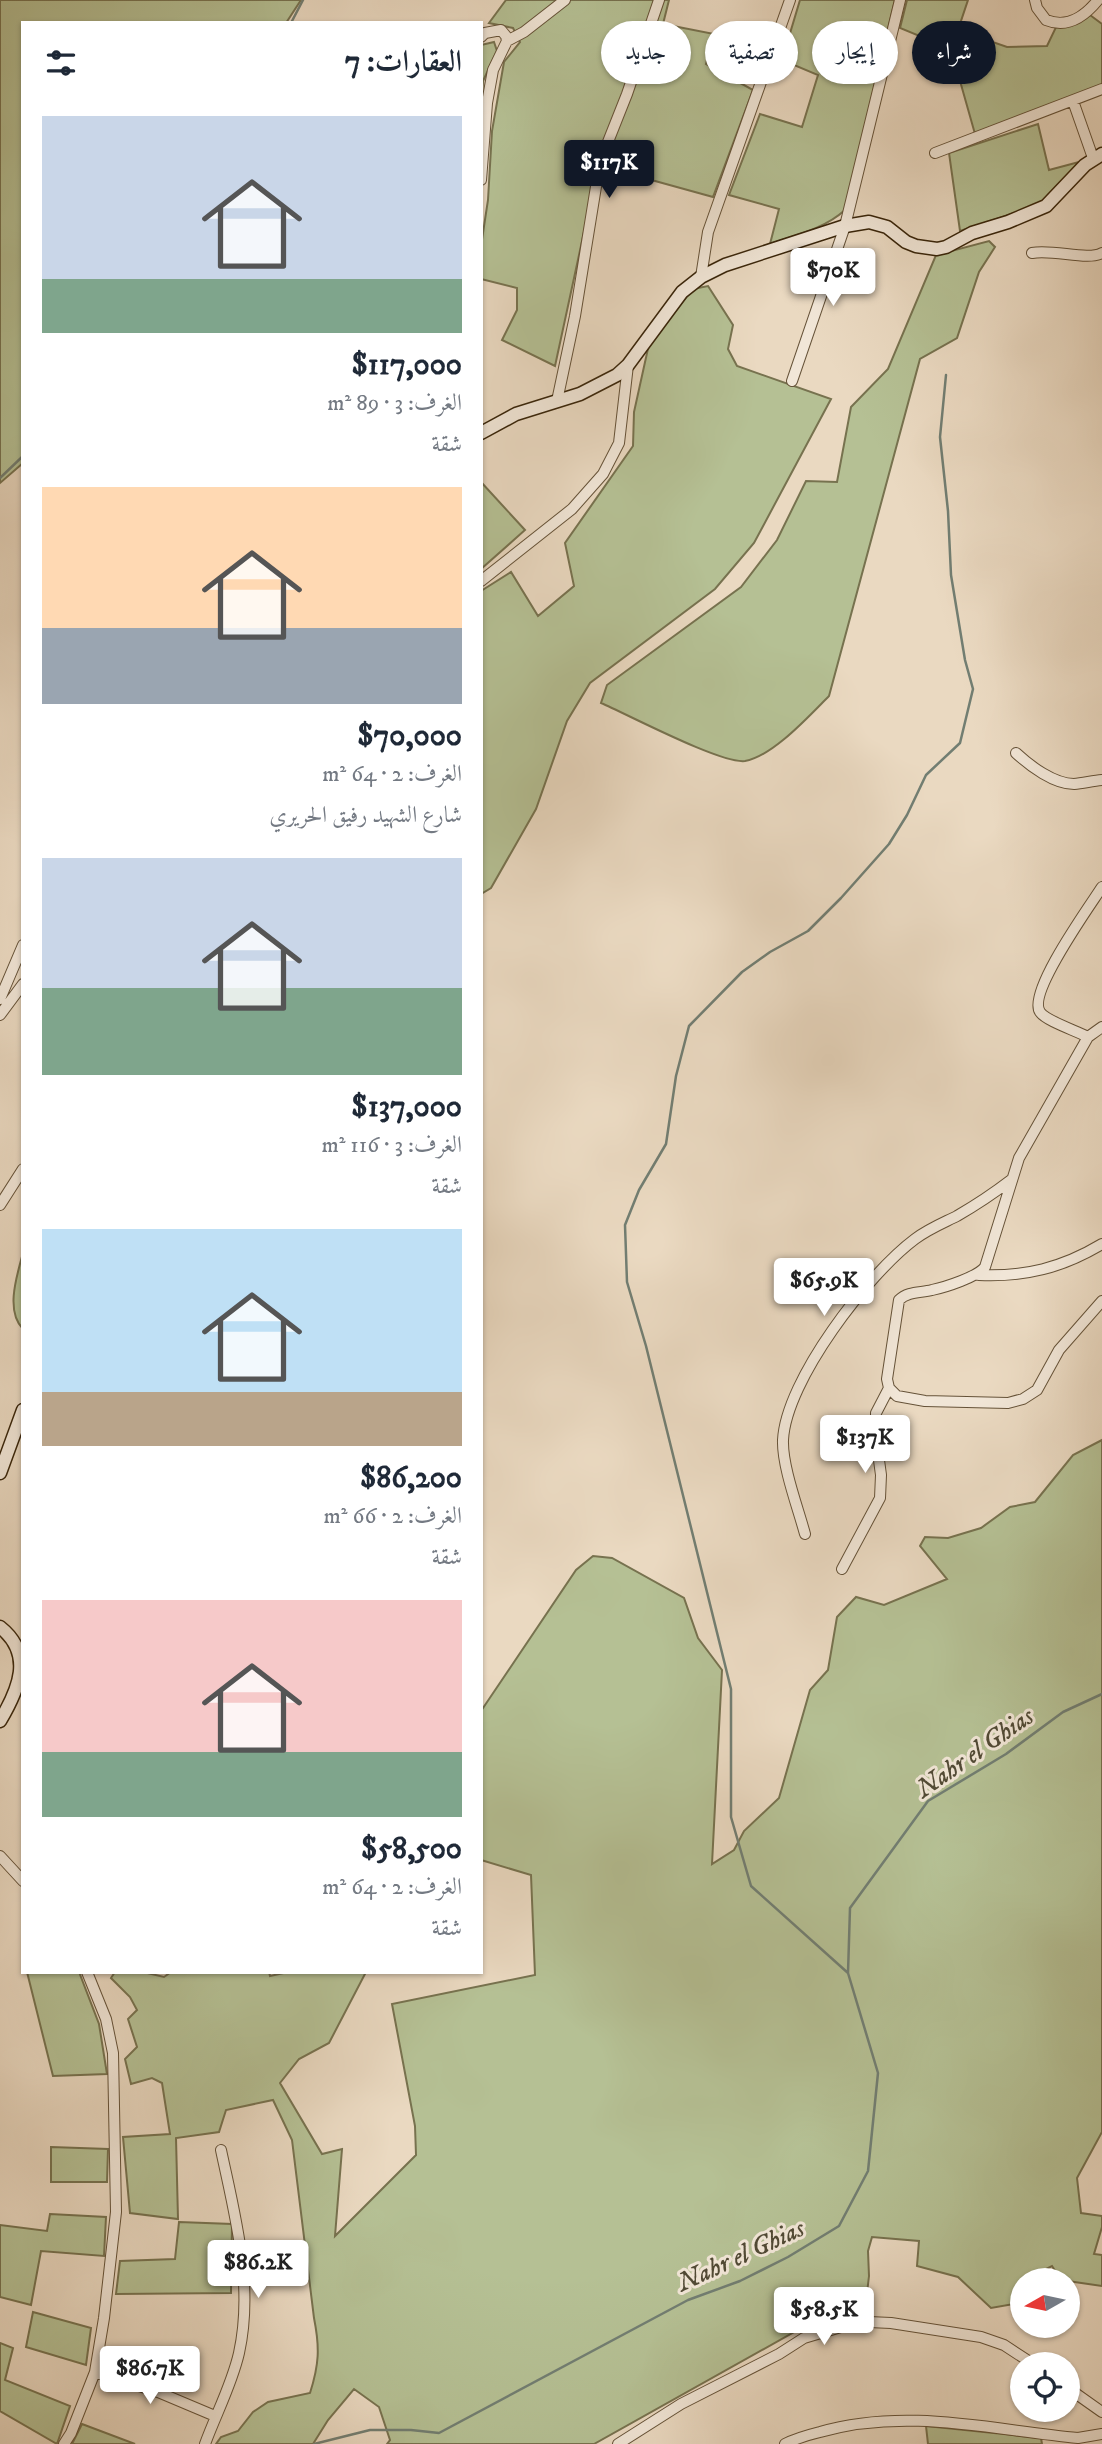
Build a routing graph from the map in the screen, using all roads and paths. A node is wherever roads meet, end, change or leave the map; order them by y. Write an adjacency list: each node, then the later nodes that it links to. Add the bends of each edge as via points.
1 (565, 0): 8 (street)
2 (659, 0): 20 (street, via 600,162)
3 (790, 0): 17 (street, via 708,232)
4 (900, 0): 14 (street)
5 (1035, 0): 6 (street, via 1046,20 1061,23 1087,13)
6 (1098, 0)
7 (483, 35): 8 (street, via 501,30)
8 (507, 41): 12 (street, via 493,70)
9 (1102, 89): 10 (street)
10 (1073, 101): 11 (street); 13 (street)
11 (935, 153)
12 (483, 154)
13 (1098, 156): 14 (street, via 1046,206 946,247 916,246 877,222)
14 (845, 226): 17 (street); 19 (street)
15 (1032, 253): 16 (street, via 1094,257)
16 (1102, 253)
17 (701, 277): 18 (street, via 672,304)
18 (628, 365): 20 (street, via 599,386); 22 (street, via 620,443 610,464 572,509)
19 (792, 381)
20 (557, 401): 21 (street, via 516,414)
21 (483, 432)
22 (483, 579)
23 (1016, 752): 24 (street, via 1062,781)
24 (1102, 779)
25 (1102, 887): 32 (street, via 1060,951 1037,997 1038,1010 1044,1016)
26 (21, 950): 28 (street)
27 (21, 987): 30 (street)
28 (0, 999)
29 (0, 1007): 30 (street)
30 (0, 1014)
31 (1102, 1027): 32 (street)
32 (1088, 1037): 34 (street, via 1039,1120)
33 (21, 1172): 35 (street)
34 (1011, 1180): 37 (street); 42 (street, via 909,1244 848,1310 805,1371 791,1402 783,1440)
35 (0, 1205)
36 (1102, 1244): 37 (street, via 1055,1268)
37 (979, 1275): 39 (street, via 902,1297)
38 (1102, 1301): 39 (street, via 1059,1350 1037,1390 1023,1399 1008,1403 925,1401 897,1396)
39 (888, 1388): 43 (street, via 876,1413 880,1498)
40 (21, 1415): 41 (street)
41 (0, 1472)
42 (805, 1534)
43 (842, 1569)
44 (0, 1627): 45 (street)
45 (21, 1648): 46 (street, via 18,1681)
46 (0, 1721)
47 (0, 1856): 48 (street)
48 (21, 1879)
49 (88, 1974): 52 (street, via 108,2027 116,2092 114,2226)
50 (221, 2150): 55 (street, via 240,2240 243,2299 238,2356)
51 (1015, 2352): 56 (street, via 981,2337 878,2322 851,2324 804,2338)
52 (94, 2372): 55 (street); 58 (street)
53 (1080, 2396): 54 (street)
54 (1102, 2412)
55 (215, 2416): 59 (street)
56 (633, 2434): 60 (street); 61 (street)
57 (1102, 2434): 62 (street, via 1078,2438 928,2420 870,2421)
58 (64, 2444)
59 (205, 2444)
60 (618, 2444)
61 (627, 2444)
62 (785, 2444)

